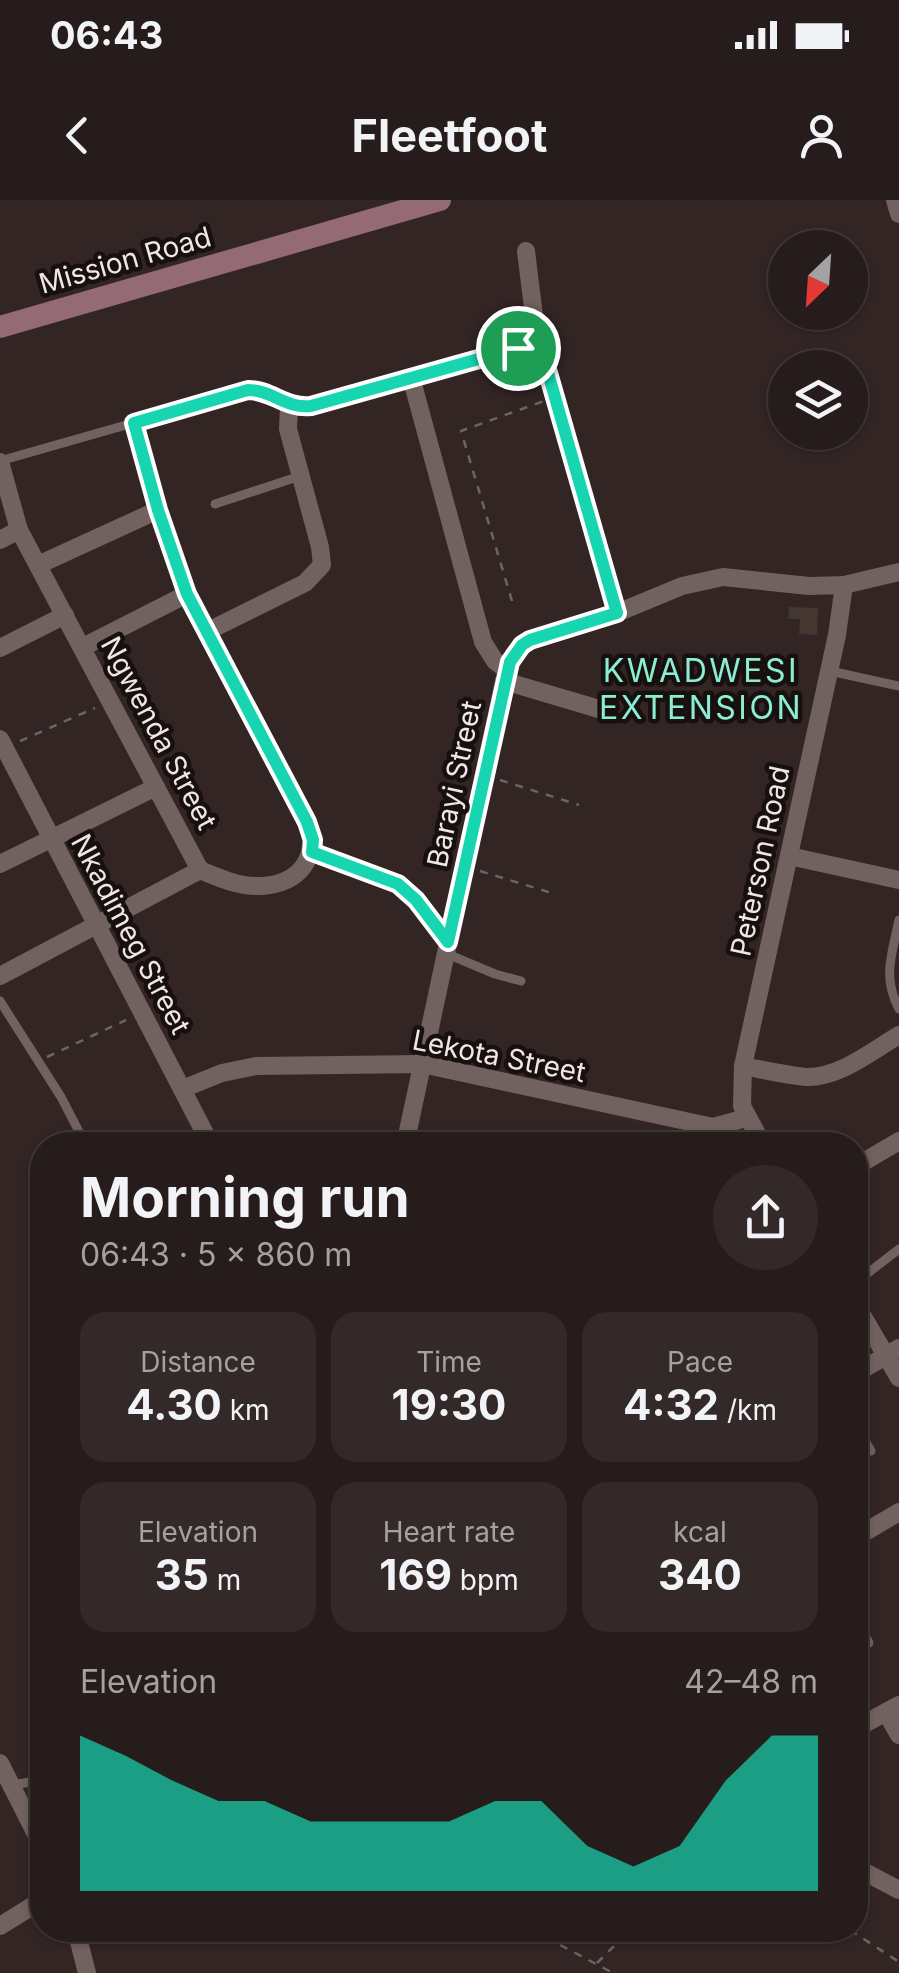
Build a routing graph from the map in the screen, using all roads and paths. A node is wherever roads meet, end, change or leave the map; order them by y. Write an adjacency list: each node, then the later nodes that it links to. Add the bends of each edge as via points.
1 (440, 200): 5 (street, Mission Road)
2 (895, 200): 3 (street)
3 (899, 214)
4 (526, 251): 6 (street, via 535,324)
5 (0, 327)
6 (526, 347): 7 (lane); 8 (lane, via 543,360)
7 (411, 378): 9 (lane, via 311,406); 28 (street, via 482,642)
8 (554, 398): 21 (path, via 461,431); 22 (lane)
9 (288, 406): 10 (lane, via 267,392 248,390); 12 (street)
10 (134, 423): 11 (lane); 14 (street)
11 (0, 462): 15 (street, Ngwenda Street)
12 (300, 476): 13 (lane); 24 (street, via 323,558 319,571)
13 (215, 504)
14 (158, 510): 17 (street); 20 (street)
15 (18, 530): 16 (street); 17 (street, Ngwenda Street)
16 (0, 540)
17 (38, 566): 23 (street, Ngwenda Street)
18 (899, 572): 19 (street, Barayi Street)
19 (844, 585): 22 (street, Barayi Street, via 723,577); 27 (street, Peterson Road)
20 (187, 594): 24 (street); 25 (street)
21 (512, 601)
22 (617, 613): 28 (street, Barayi Street, via 530,640)
23 (65, 615): 25 (street, Ngwenda Street); 26 (street)
24 (208, 631): 37 (street, via 307,822)
25 (82, 647): 30 (street, Ngwenda Street)
26 (0, 648)
27 (830, 670): 29 (lane); 38 (street, Peterson Road)
28 (505, 675): 31 (street); 33 (street, Barayi Street)
29 (899, 686)
30 (112, 701): 32 (path); 34 (street, Ngwenda Street)
31 (600, 709)
32 (2, 746): 36 (street, Nkadimeg Street)
33 (484, 775): 35 (path); 40 (street, Barayi Street)
34 (156, 787): 36 (street); 41 (street, Ngwenda Street)
35 (579, 805)
36 (50, 838): 39 (street); 45 (street, Nkadimeg Street)
37 (312, 852): 41 (street, Ngwenda Street, via 297,872 262,886); 46 (lane, via 398,884)
38 (789, 856): 42 (street); 55 (street, Peterson Road)
39 (0, 864)
40 (464, 866): 43 (path); 46 (street, Barayi Street)
41 (200, 870): 45 (street)
42 (899, 880)
43 (556, 894)
44 (899, 920): 50 (lane, via 888,983)
45 (94, 924): 47 (street); 51 (street, Nkadimeg Street)
46 (446, 948): 48 (lane); 54 (street, Barayi Street)
47 (0, 976)
48 (522, 981)
49 (0, 1001): 53 (lane)
50 (899, 1009)
51 (140, 1012): 53 (path); 56 (street, Nkadimeg Street)
52 (899, 1035): 55 (street, via 822,1076)
53 (38, 1062): 58 (lane)
54 (422, 1064): 56 (street, Lekota Street, via 256,1066); 57 (street, Lekota Street, via 712,1127); 60 (street, Barayi Street)
55 (743, 1066): 57 (street, Peterson Road)
56 (182, 1089): 59 (street, Nkadimeg Street)
57 (746, 1118): 61 (street, Peterson Road)
58 (80, 1132)
59 (204, 1132)
60 (408, 1132)
61 (754, 1132)
62 (899, 1141): 63 (street)
63 (868, 1159)
64 (899, 1249): 65 (lane)
65 (868, 1273)
66 (868, 1320): 67 (street)
67 (892, 1352): 68 (street); 69 (street)
68 (868, 1366)
69 (899, 1378)
70 (868, 1445): 71 (lane)
71 (871, 1450)
72 (899, 1512): 73 (street)
73 (868, 1530)
74 (892, 1709): 75 (street); 76 (street)
75 (868, 1723)
76 (899, 1735)
77 (0, 1762): 78 (street)
78 (6, 1789): 79 (street)
79 (30, 1827)
80 (868, 1874): 81 (street)
81 (899, 1890)
82 (30, 1907): 83 (street)
83 (0, 1926)
84 (79, 1942): 90 (street)
85 (555, 1942): 89 (path)
86 (618, 1942): 89 (path)
87 (868, 1942): 88 (path)
88 (899, 1962)
89 (596, 1964): 91 (path)
90 (87, 1973)
91 (614, 1973)

